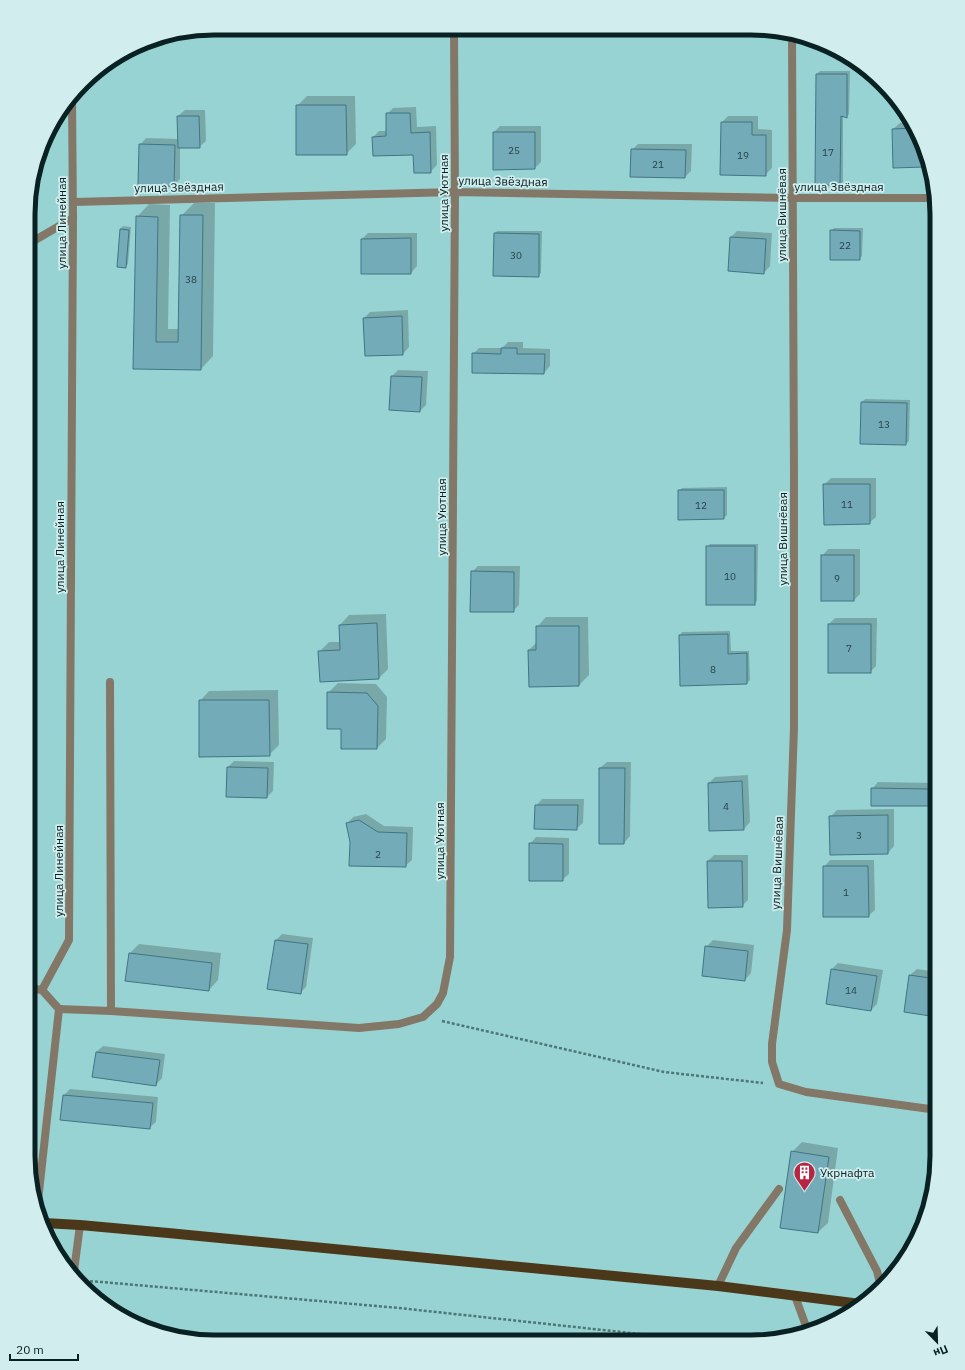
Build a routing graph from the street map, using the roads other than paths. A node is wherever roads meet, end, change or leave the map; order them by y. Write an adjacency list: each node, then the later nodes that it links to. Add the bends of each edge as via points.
1 (454, 35): 4 (street, улица Уютная)
2 (792, 40): 5 (street, улица Вишнёвая)
3 (72, 105): 7 (street, улица Линейная)
4 (455, 192): 5 (street, улица Звёздная); 7 (street, улица Звёздная); 14 (street, улица Уютная, via 450,957 443,993 437,1004 423,1017 399,1024 360,1028)
5 (793, 198): 6 (street, улица Звёздная); 15 (street, улица Вишнёвая, via 794,727 787,930 772,1044 772,1062 779,1084 806,1092)
6 (929, 198)
7 (73, 202): 8 (street, улица Линейная)
8 (73, 218): 9 (street); 12 (street, улица Линейная, via 69,940)
9 (35, 240)
10 (110, 682): 14 (street)
11 (35, 989): 12 (street)
12 (42, 990): 13 (street)
13 (60, 1009): 14 (street); 17 (street)
14 (111, 1011)
15 (930, 1109)
16 (779, 1189): 23 (street, via 736,1248)
17 (39, 1194)
18 (840, 1200): 22 (street, via 877,1271)
19 (48, 1223): 20 (main road)
20 (80, 1225): 21 (street); 23 (main road)
21 (74, 1268)
22 (879, 1281)
23 (718, 1286): 24 (main road)
24 (795, 1296): 25 (main road); 26 (street)
25 (853, 1303)
26 (806, 1327)

